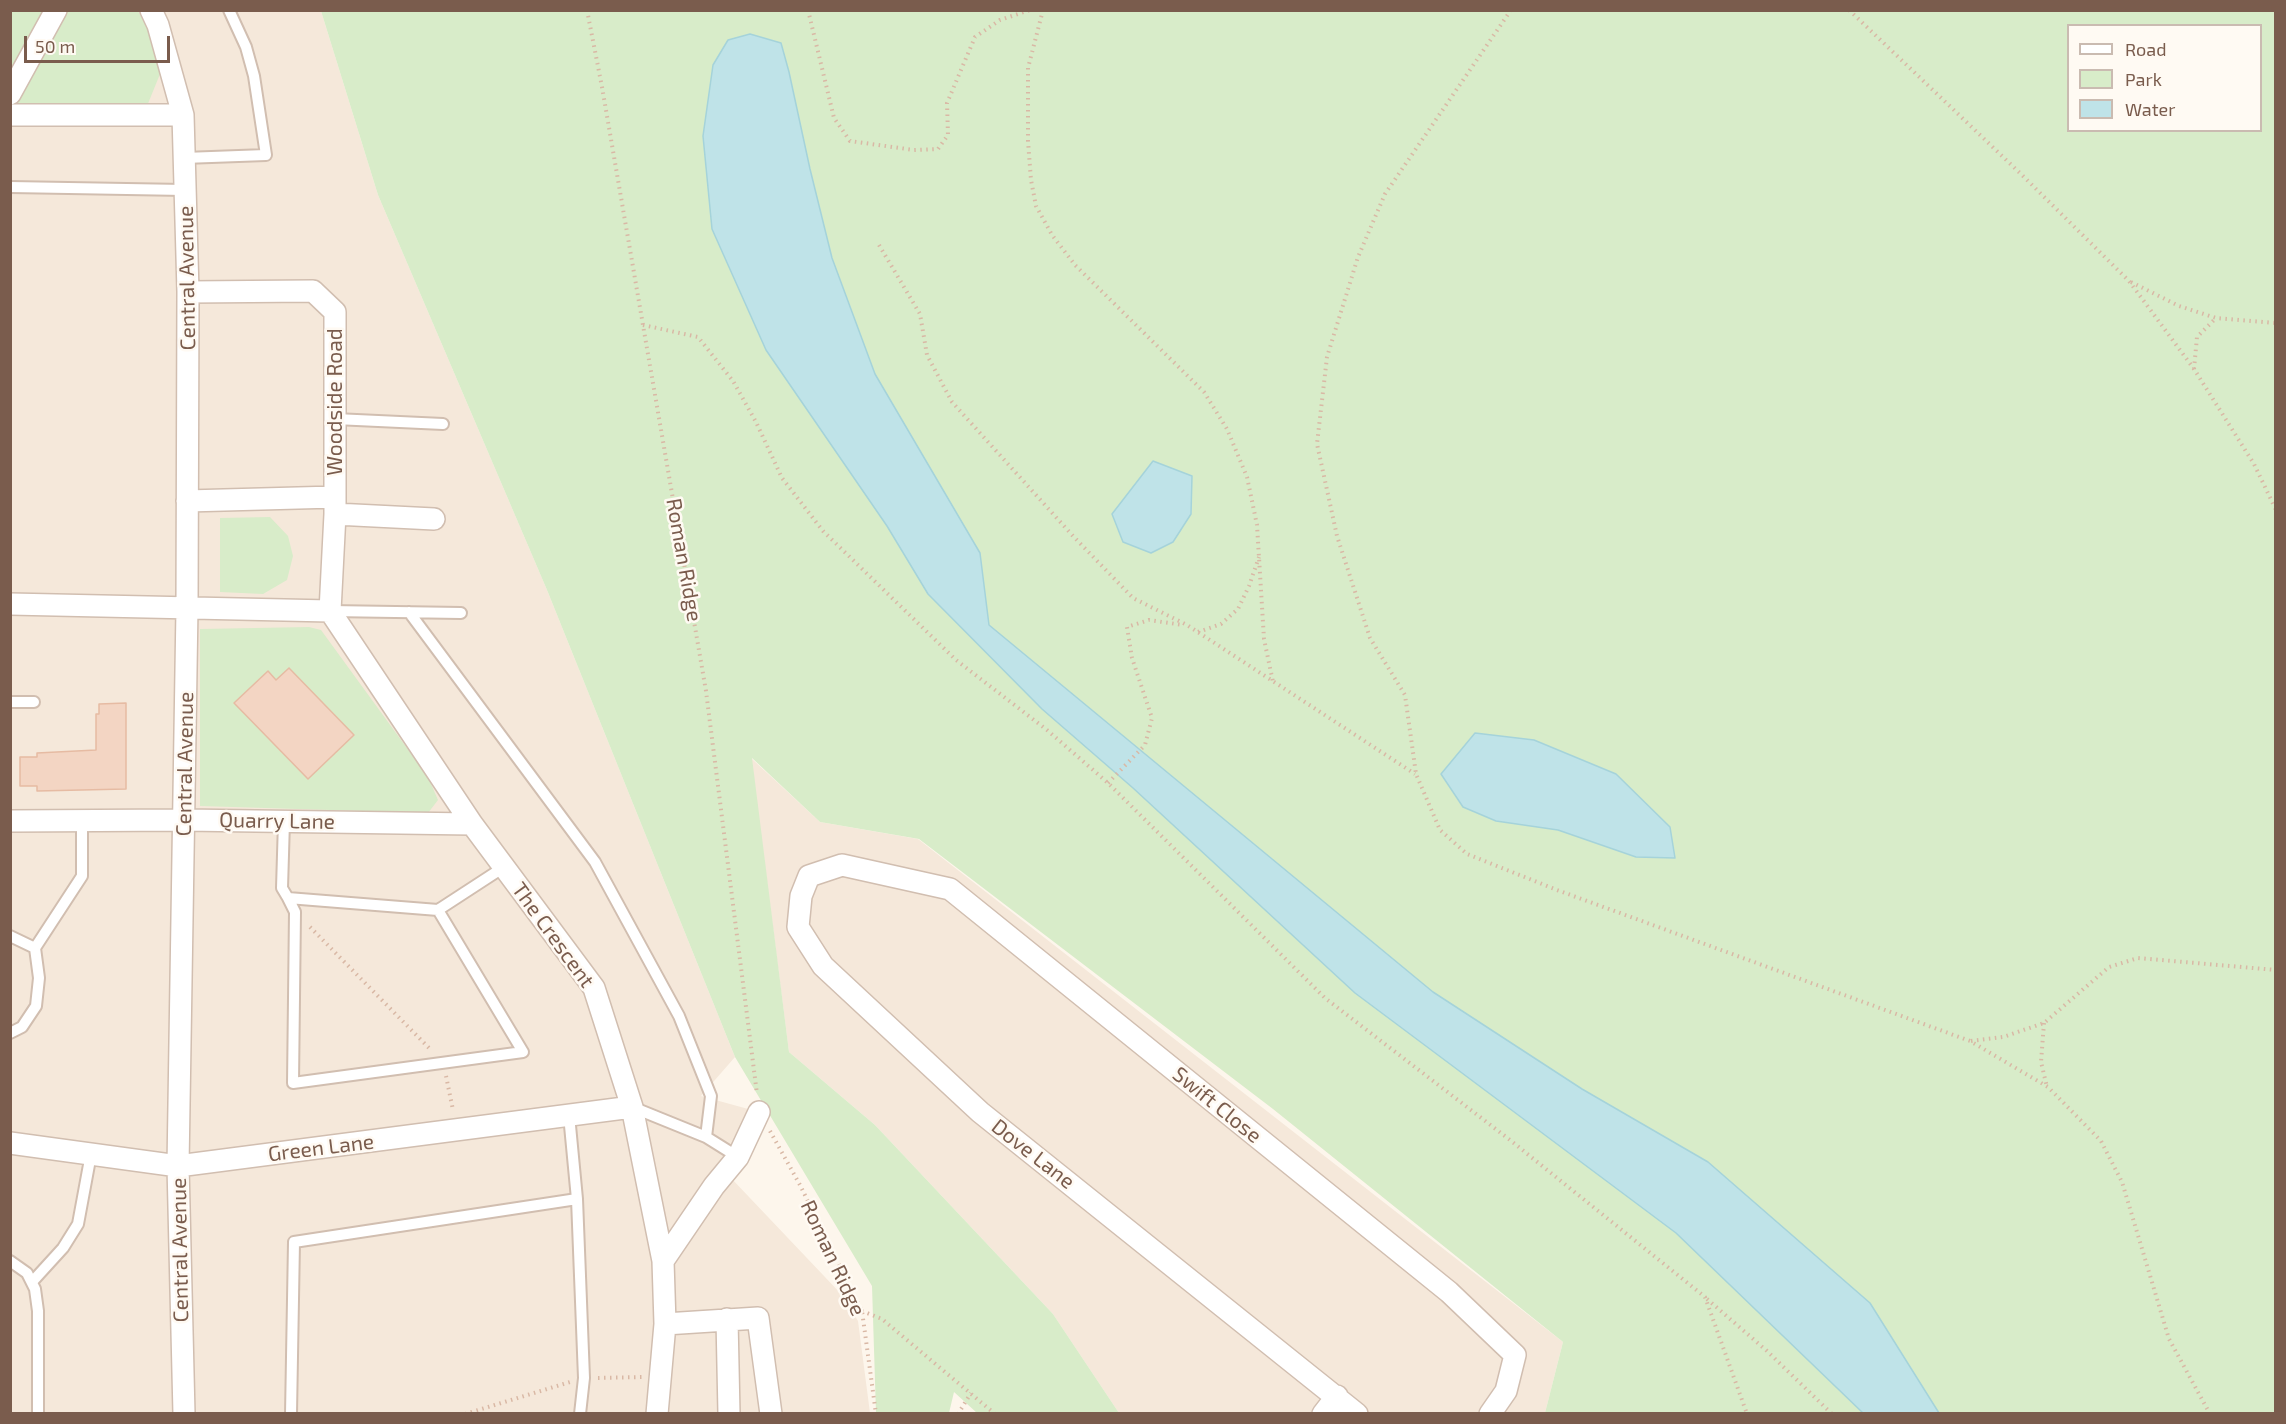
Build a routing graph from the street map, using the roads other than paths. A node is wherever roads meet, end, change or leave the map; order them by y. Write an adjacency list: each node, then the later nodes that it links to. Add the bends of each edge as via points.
1 (56, 10): 4 (street)
2 (151, 10): 6 (street, Central Avenue)
3 (229, 10): 7 (lane, via 254,76 266,155)
4 (10, 94)
5 (10, 115): 6 (street)
6 (183, 115): 7 (street, Central Avenue)
7 (184, 158): 9 (street, Central Avenue)
8 (10, 187): 9 (lane)
9 (185, 190): 10 (street, Central Avenue)
10 (188, 292): 11 (street, Woodside Road, via 313,291 334,312); 13 (street, Central Avenue)
11 (335, 419): 12 (lane); 14 (street, Woodside Road)
12 (443, 424)
13 (187, 501): 14 (street); 17 (street, Central Avenue)
14 (335, 505): 15 (street); 18 (street, Woodside Road)
15 (434, 519)
16 (10, 604): 17 (street)
17 (187, 608): 18 (street); 23 (street, Central Avenue)
18 (330, 610): 19 (lane); 27 (street, The Crescent)
19 (409, 612): 20 (lane); 38 (lane, via 595,862 679,1016 711,1096)
20 (461, 613)
21 (10, 702): 22 (lane)
22 (34, 702)
23 (184, 820): 25 (street, Quarry Lane); 26 (street, Quarry Lane); 42 (street, Central Avenue)
24 (10, 821): 25 (street, Quarry Lane)
25 (82, 821): 33 (lane, via 82,876)
26 (284, 821): 27 (street, Quarry Lane); 30 (lane, via 282,888)
27 (472, 824): 29 (street, The Crescent)
28 (842, 866): 49 (street, Dove Lane, via 809,876 801,896 798,927 823,966 980,1112); 59 (street, Swift Close, via 950,889 1449,1292 1515,1355 1506,1391)
29 (504, 867): 31 (lane); 35 (street, The Crescent, via 594,988)
30 (288, 898): 31 (lane); 31 (lane, via 295,912 293,1083 523,1052)
31 (438, 910)
32 (10, 936): 33 (lane)
33 (34, 948): 34 (lane, via 39,978 36,1006 22,1027)
34 (10, 1033)
35 (632, 1107): 37 (street, Green Lane); 38 (lane); 45 (street, The Crescent)
36 (759, 1112): 41 (street)
37 (569, 1115): 42 (street, Green Lane); 43 (lane)
38 (706, 1137): 41 (lane)
39 (10, 1143): 40 (street, Green Lane)
40 (91, 1154): 42 (street, Green Lane); 46 (lane, via 78,1224 63,1248)
41 (738, 1156): 45 (street)
42 (178, 1167): 51 (street, Central Avenue)
43 (577, 1199): 52 (lane, via 294,1242); 53 (lane, via 584,1378)
44 (10, 1261): 46 (lane, via 27,1273)
45 (663, 1262): 48 (street, The Crescent)
46 (32, 1282): 50 (lane, via 38,1311)
47 (727, 1319): 48 (street); 55 (street); 56 (street, via 758,1318)
48 (665, 1324): 54 (street, The Crescent)
49 (1337, 1396): 57 (street); 58 (street, Dove Lane)
50 (38, 1413)
51 (184, 1413)
52 (291, 1413)
53 (580, 1413)
54 (657, 1413)
55 (729, 1413)
56 (771, 1413)
57 (1323, 1413)
58 (1357, 1413)
59 (1490, 1413)

